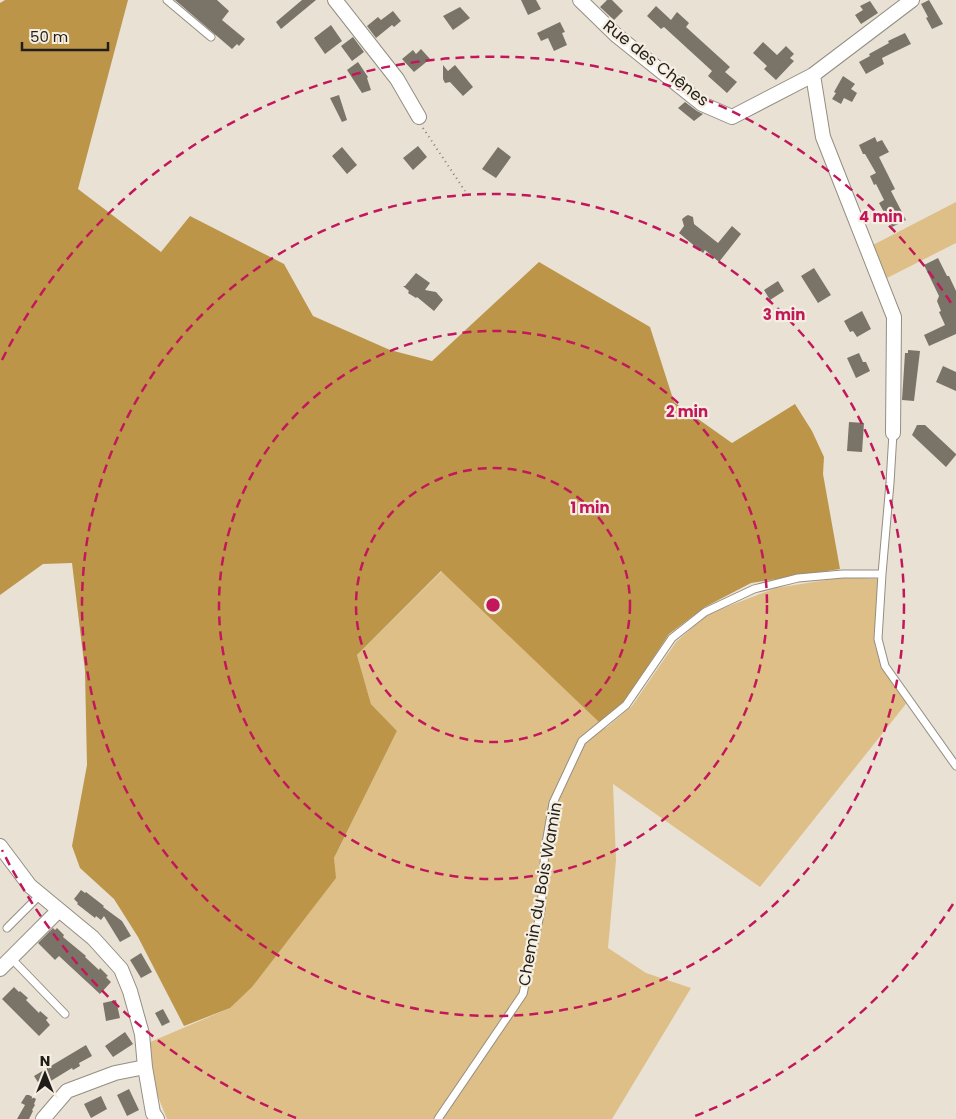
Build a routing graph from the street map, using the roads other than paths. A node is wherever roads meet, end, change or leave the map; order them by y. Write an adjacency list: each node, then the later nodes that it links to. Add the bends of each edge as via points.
1 (167, 0): 5 (lane)
2 (335, 0): 7 (street, via 398,79)
3 (580, 0): 6 (street, Rue des Chênes, via 616,34 702,104 732,116)
4 (912, 0): 6 (street, Rue des Chênes)
5 (211, 37)
6 (813, 75): 8 (street, via 822,137 894,317)
7 (418, 117)
8 (893, 433): 9 (lane)
9 (882, 574): 10 (lane, via 878,639 885,666); 21 (lane, Chemin du Bois Wamin, via 798,578 754,589 705,612 672,638 626,705 582,741 553,803 545,849 541,910 524,994)
10 (956, 766)
11 (0, 846): 12 (street, via 30,886)
12 (41, 894): 13 (street); 14 (lane)
13 (59, 910): 15 (street); 18 (street, via 93,938 121,969 142,1034)
14 (7, 928)
15 (11, 958): 16 (street); 17 (lane)
16 (0, 969)
17 (65, 1014)
18 (144, 1068): 19 (street, via 115,1073 67,1092); 20 (street)
19 (43, 1119)
20 (156, 1119)
21 (438, 1119)

